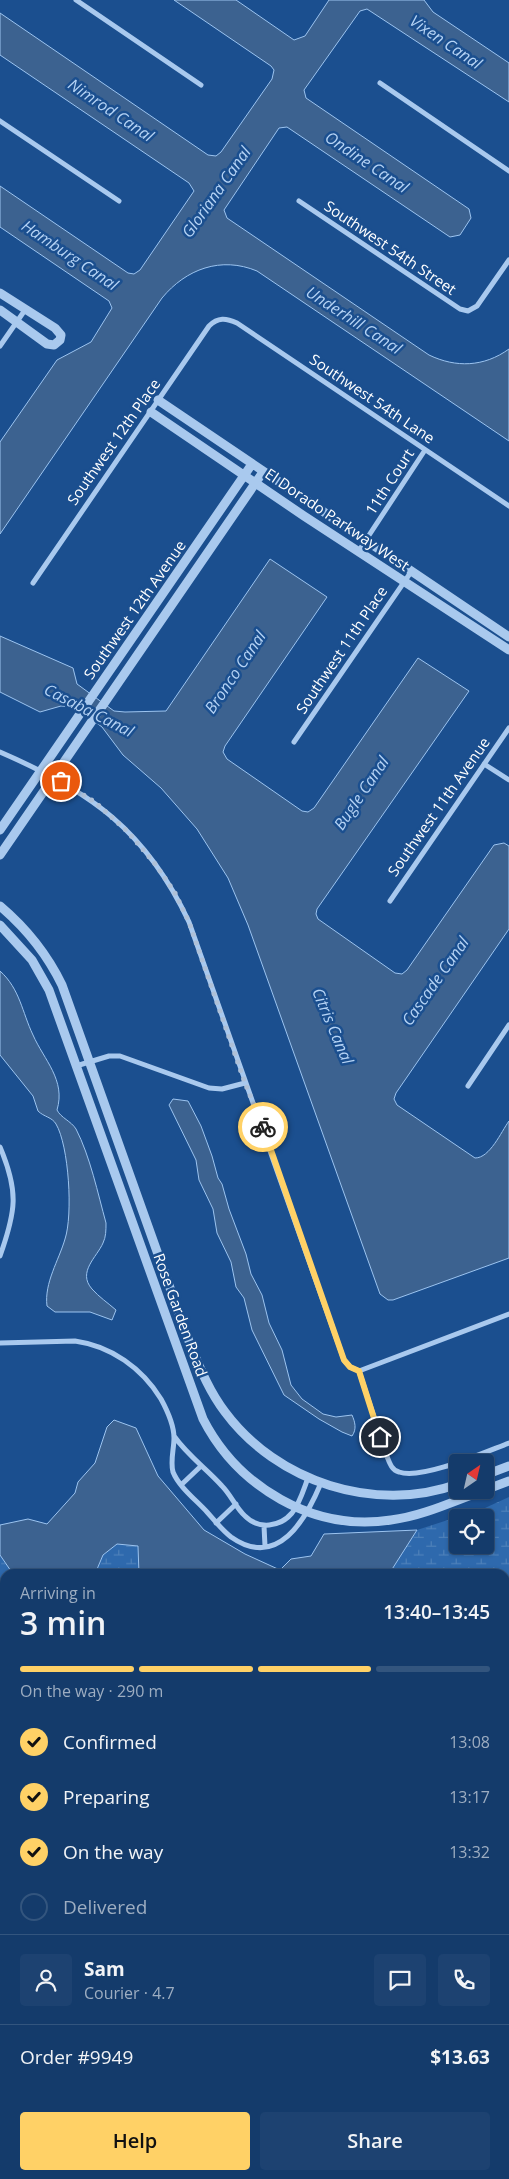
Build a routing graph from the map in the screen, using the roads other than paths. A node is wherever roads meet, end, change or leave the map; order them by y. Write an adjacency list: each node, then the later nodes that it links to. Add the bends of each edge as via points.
1 (76, 0): 3 (street)
2 (380, 83): 5 (street)
3 (201, 85)
4 (0, 121): 6 (street)
5 (509, 171)
6 (119, 201)
7 (299, 201): 8 (street, Southwest 54th Street, via 454,306 468,311 482,300)
8 (509, 260)
9 (0, 293): 11 (street)
10 (0, 310): 13 (street)
11 (25, 310): 13 (street); 13 (street, via 55,328 61,335 60,340 54,345 47,344)
12 (220, 319): 15 (street, Southwest 12th Place, via 209,326); 17 (street, Southwest 54th Lane, via 237,323)
13 (17, 321): 14 (street)
14 (0, 346)
15 (158, 400): 16 (street, Southwest 12th Place); 18 (street, El Dorado Parkway West)
16 (151, 412): 20 (street, El Dorado Parkway West); 27 (street, Southwest 12th Place)
17 (425, 450): 22 (street, Southwest 54th Lane); 23 (street, 11th Court)
18 (252, 464): 19 (street, El Dorado Parkway West); 20 (street, Southwest 12th Avenue)
19 (263, 472): 21 (street, Southwest 12th Avenue); 23 (street, El Dorado Parkway West)
20 (245, 475): 21 (street, El Dorado Parkway West); 34 (street, Southwest 12th Avenue)
21 (256, 483): 24 (street, El Dorado Parkway West); 35 (street, Southwest 12th Avenue)
22 (509, 506)
23 (365, 541): 24 (street, 11th Court); 25 (street, El Dorado Parkway West)
24 (358, 552): 26 (street, El Dorado Parkway West)
25 (411, 572): 26 (street, Southwest 11th Place); 28 (street, El Dorado Parkway West)
26 (404, 582): 29 (street, El Dorado Parkway West); 31 (street, Southwest 11th Place)
27 (32, 583)
28 (509, 637)
29 (509, 650)
30 (509, 728): 33 (street, Southwest 11th Avenue)
31 (294, 742)
32 (0, 752): 34 (street)
33 (484, 764): 36 (street); 39 (street, Southwest 11th Avenue)
34 (40, 771): 35 (street); 37 (street, Southwest 12th Avenue)
35 (52, 777): 38 (street, Southwest 12th Avenue); 45 (street, via 112,816 143,848 168,883 189,922)
36 (509, 780)
37 (0, 830)
38 (0, 855)
39 (390, 901)
40 (0, 906): 43 (street, Rose Garden Road, via 29,934 51,963)
41 (0, 925): 44 (street, Rose Garden Road, via 18,942 41,975)
42 (509, 1025): 46 (street)
43 (89, 1061): 44 (street); 45 (street, via 120,1056 209,1088 228,1088); 57 (street, Rose Garden Road, via 207,1383 225,1413 250,1440)
44 (76, 1066): 65 (street, Rose Garden Road, via 203,1419 219,1446 240,1470 263,1489)
45 (245, 1083): 51 (street, via 344,1360)
46 (468, 1086)
47 (0, 1147): 48 (street, via 14,1193 12,1220)
48 (0, 1256)
49 (509, 1314): 51 (street)
50 (0, 1343): 52 (street, via 75,1341 112,1353 136,1369 154,1388 166,1409)
51 (359, 1371): 53 (street, via 386,1454 391,1466 399,1472 444,1466)
52 (174, 1435): 55 (street); 60 (street, via 172,1465)
53 (509, 1443)
54 (509, 1466): 56 (street)
55 (200, 1467): 60 (street); 64 (street, via 222,1485)
56 (494, 1472)
57 (308, 1478): 59 (street, Rose Garden Road); 65 (street)
58 (509, 1481): 62 (street, Rose Garden Road)
59 (322, 1483): 61 (street, Rose Garden Road, via 352,1491 393,1495 424,1493); 66 (street)
60 (182, 1485): 67 (street)
61 (449, 1486)
62 (494, 1487)
63 (460, 1499): 66 (street, Rose Garden Road, via 390,1520 348,1521)
64 (236, 1504): 67 (street); 68 (street, via 244,1516)
65 (296, 1507): 66 (street, Rose Garden Road); 68 (street, via 278,1523)
66 (309, 1512): 69 (street, via 288,1537)
67 (216, 1523): 69 (street, via 242,1543)
68 (264, 1526): 69 (street)
69 (265, 1546)

